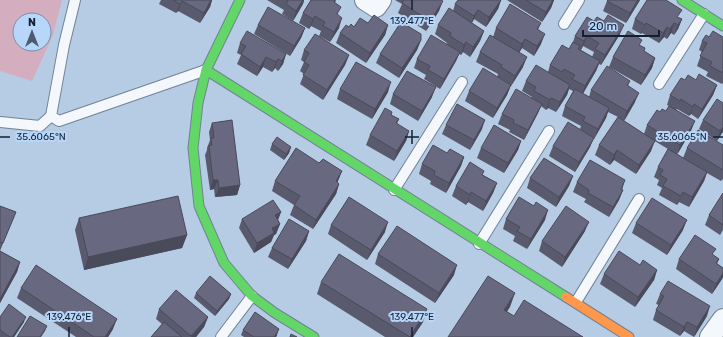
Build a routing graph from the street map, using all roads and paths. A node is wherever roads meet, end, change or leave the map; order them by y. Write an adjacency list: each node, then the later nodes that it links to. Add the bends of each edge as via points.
1 (75, 0): 13 (lane)
2 (240, 0): 10 (street)
3 (365, 0): 4 (street, via 376,7)
4 (381, 0)
5 (579, 0): 8 (lane)
6 (682, 0): 7 (street)
7 (704, 14): 9 (street); 12 (lane)
8 (564, 24)
9 (723, 26)
10 (206, 70): 13 (lane, via 59,121); 16 (street); 19 (street, via 198,102 193,148 199,206 224,263)
11 (462, 82): 16 (lane)
12 (659, 84)
13 (51, 116): 14 (lane, via 40,126)
14 (0, 122)
15 (549, 131): 18 (lane)
16 (394, 190): 18 (street)
17 (639, 199): 20 (lane)
18 (479, 244): 20 (street)
19 (252, 296): 22 (lane); 23 (street)
20 (576, 302): 24 (street)
21 (723, 319): 25 (street)
22 (221, 337)
23 (314, 337)
24 (629, 337)
25 (710, 337)

